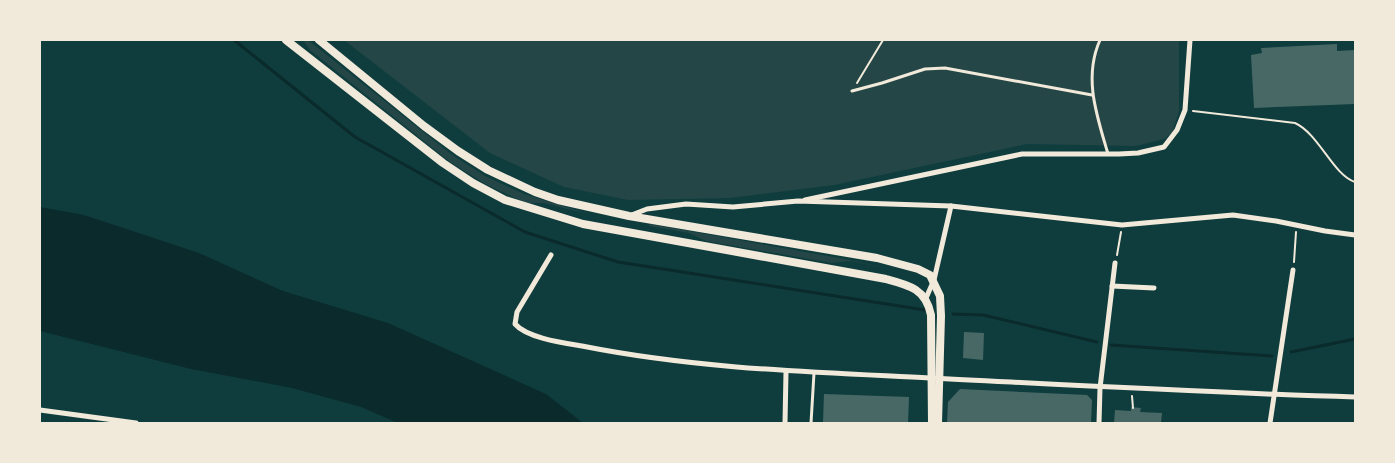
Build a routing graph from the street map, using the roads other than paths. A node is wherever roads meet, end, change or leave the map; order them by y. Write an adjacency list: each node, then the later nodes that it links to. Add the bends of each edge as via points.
1 (286, 40): 11 (main road, via 473,183 505,200 562,219)
2 (319, 40): 10 (main road, via 424,126 488,170 558,200)
3 (1100, 40): 6 (lane, via 1092,66)
4 (1190, 40): 7 (street, via 1185,110 1177,130 1164,147 1138,153)
5 (852, 91): 6 (lane, via 925,70 945,68)
6 (1092, 95): 7 (lane)
7 (1108, 154): 8 (street, via 1022,154)
8 (798, 201): 9 (street); 10 (street, via 733,207 689,204 647,209)
9 (951, 206): 12 (street, via 1122,225 1233,215); 16 (street)
10 (629, 216): 11 (main road); 16 (main road, via 877,258 918,269)
11 (625, 232): 19 (main road, via 886,279 910,286)
12 (1355, 235)
13 (551, 255): 20 (street, via 517,312 515,324 528,332 610,352 687,364)
14 (1115, 263): 17 (street)
15 (1293, 270): 24 (street)
16 (934, 280): 19 (street); 22 (main road, via 940,296 941,316)
17 (1112, 286): 18 (street); 23 (street)
18 (1154, 288)
19 (926, 298): 22 (main road, via 931,314)
20 (786, 372): 21 (street); 28 (street)
21 (814, 373): 22 (street); 29 (lane)
22 (936, 378): 23 (street); 30 (main road); 31 (main road)
23 (1100, 388): 24 (street); 32 (street)
24 (1275, 394): 25 (street); 33 (street)
25 (1355, 397)
26 (40, 410): 27 (street)
27 (136, 423)
28 (785, 423)
29 (811, 423)
30 (932, 423)
31 (938, 423)
32 (1098, 423)
33 (1270, 423)

